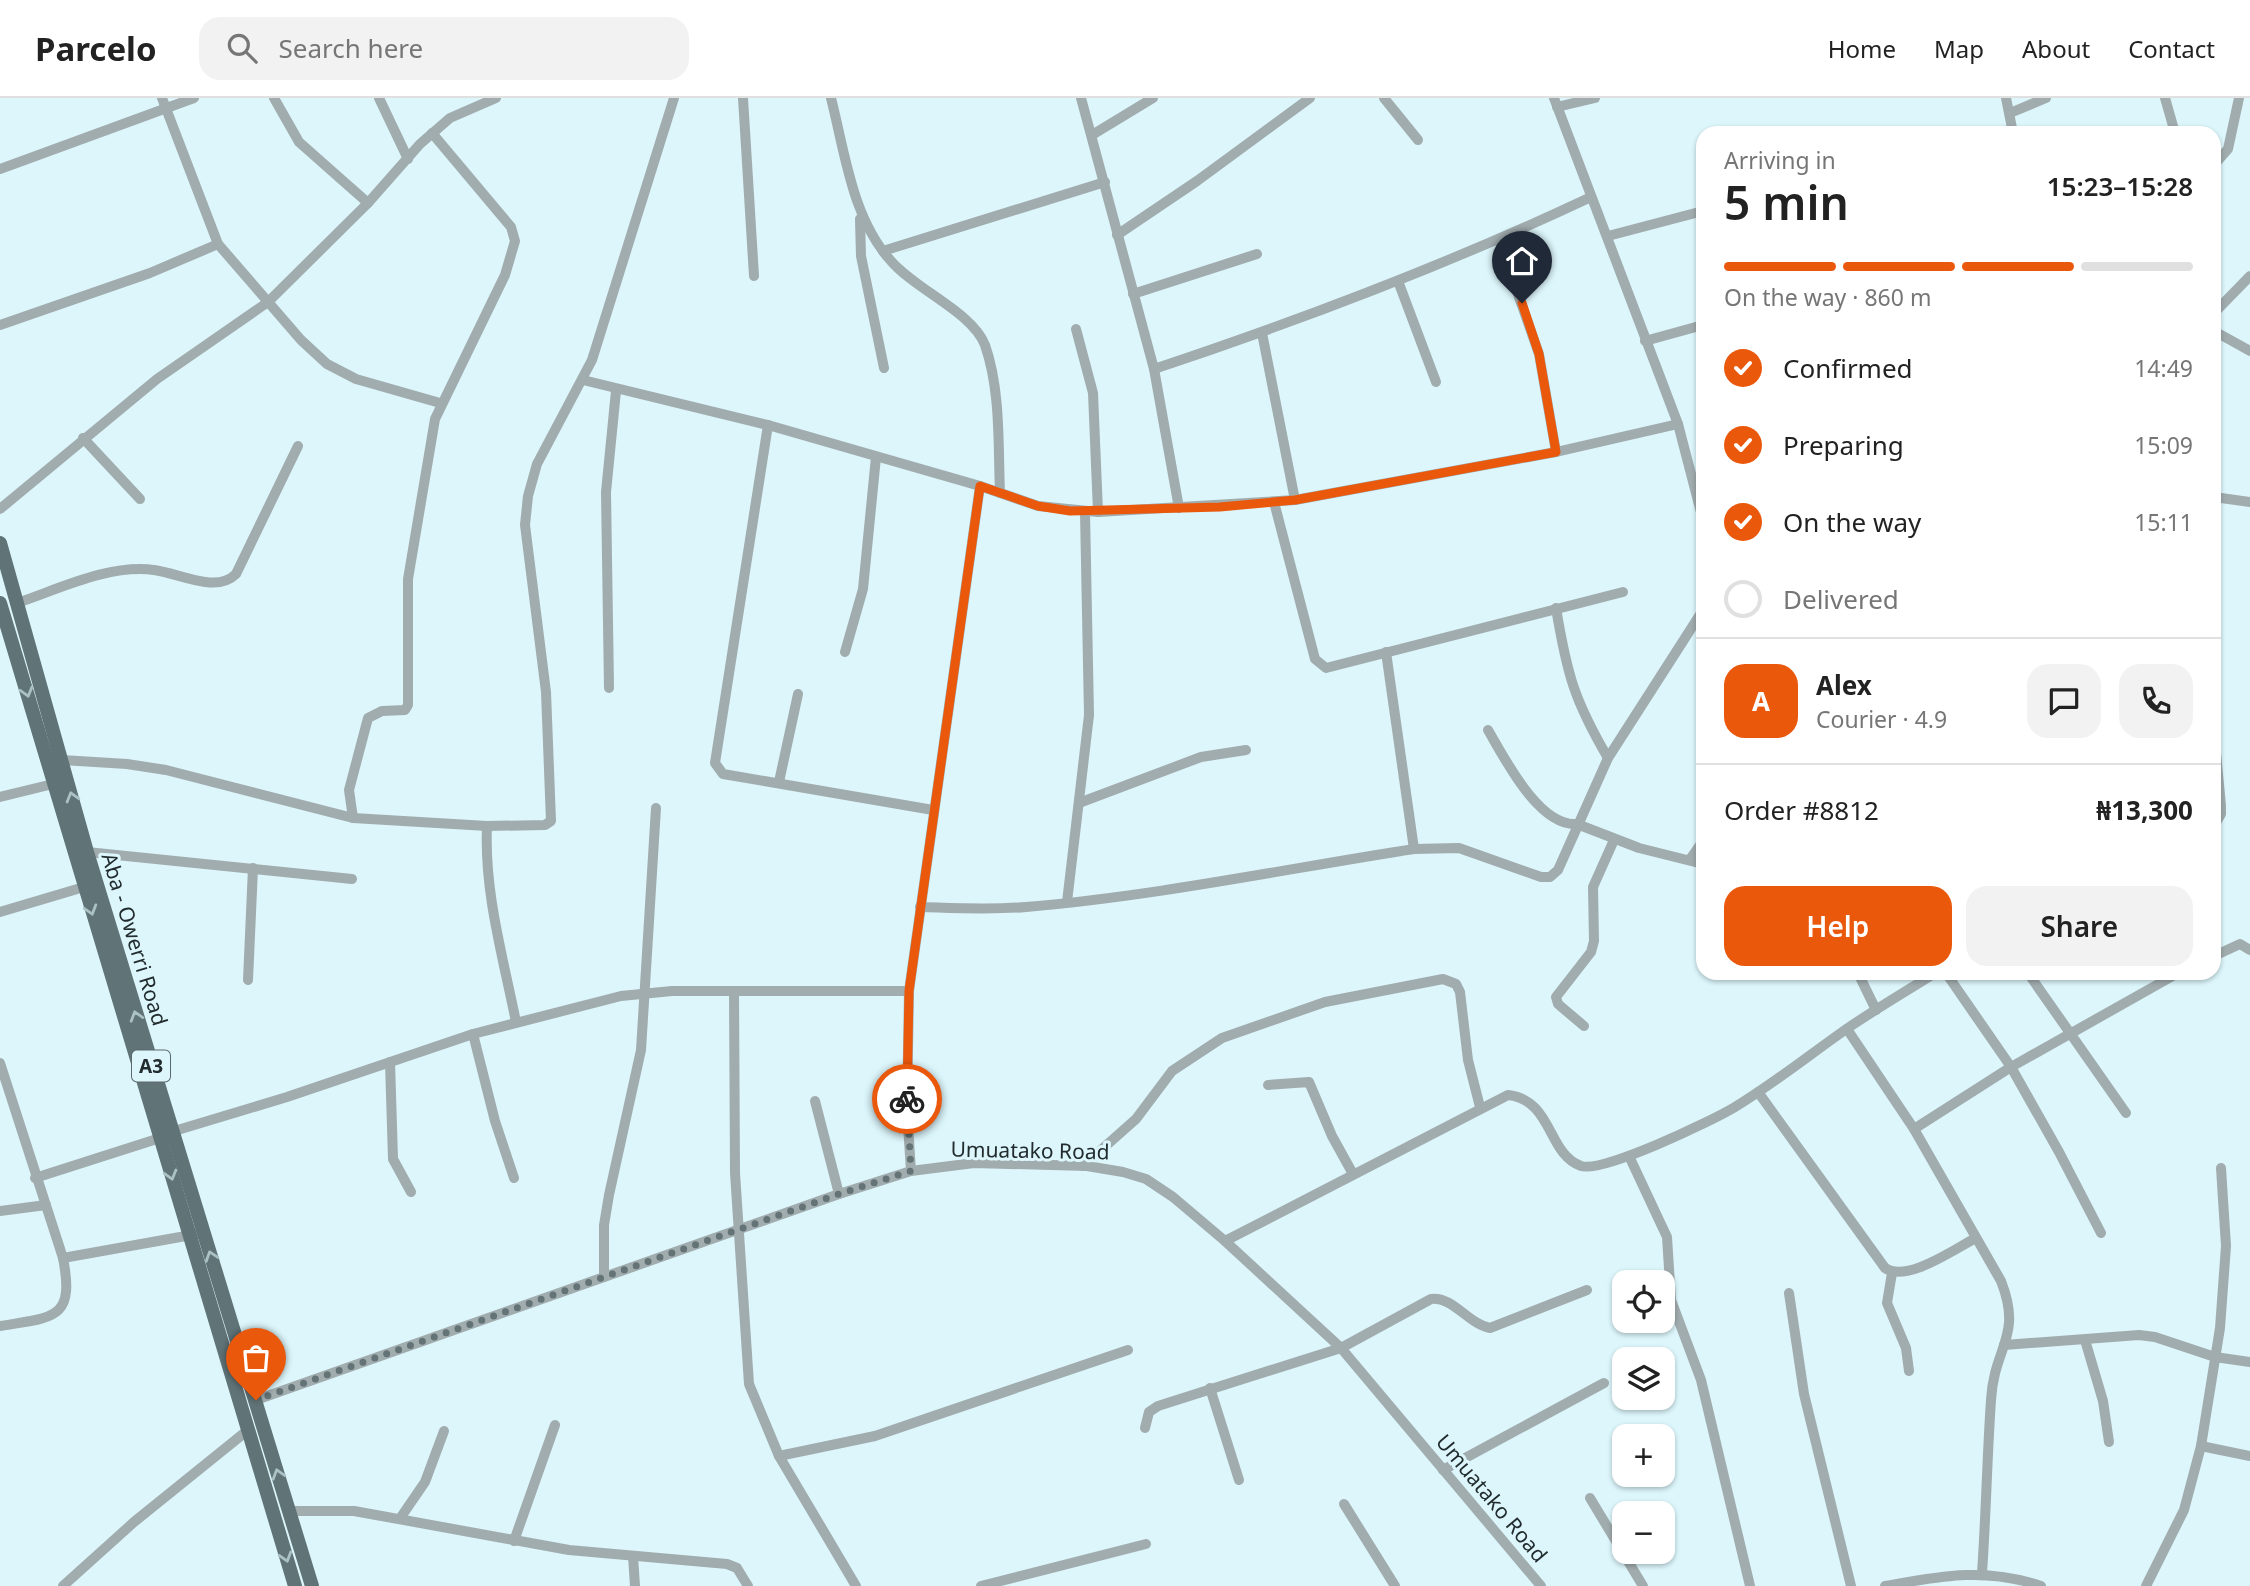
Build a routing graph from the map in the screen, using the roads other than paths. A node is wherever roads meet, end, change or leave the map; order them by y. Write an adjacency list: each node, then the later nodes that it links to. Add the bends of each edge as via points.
1 (162, 98): 19 (street)
2 (194, 98): 19 (street)
3 (274, 98): 31 (street, via 299,142)
4 (379, 98): 27 (street)
5 (496, 98): 23 (street, via 461,111)
6 (674, 98): 55 (street)
7 (743, 98): 40 (street)
8 (831, 98): 32 (street)
9 (1082, 98): 24 (street)
10 (1153, 98): 24 (street)
11 (1310, 98): 34 (street)
12 (1384, 98): 25 (street)
13 (1595, 98): 18 (street)
14 (2006, 98): 20 (street)
15 (2046, 98): 20 (street)
16 (2165, 98): 22 (street)
17 (2239, 98): 26 (street, via 2228,149)
18 (1555, 103): 30 (street)
19 (164, 111): 28 (street); 37 (street)
20 (2010, 113): 21 (street)
21 (2011, 126)
22 (2173, 126)
23 (432, 133): 27 (street); 58 (street, via 510,227 515,241 505,275 469,353)
24 (1092, 135): 29 (street)
25 (1418, 141)
26 (2221, 157)
27 (408, 159): 31 (street)
28 (0, 169)
29 (1105, 182): 34 (street); 38 (street)
30 (1591, 197): 35 (street); 36 (street)
31 (368, 202): 44 (street)
32 (859, 207): 38 (street, via 865,226); 53 (street, via 861,256)
33 (1696, 213): 35 (street)
34 (1117, 235): 43 (street)
35 (1608, 236): 51 (street)
36 (1499, 240): 42 (street); 63 (street, via 1539,354)
37 (218, 244): 44 (street); 46 (street, via 150,273)
38 (883, 251): 67 (street, via 918,287 965,318 985,345 995,388)
39 (1257, 254): 43 (street)
40 (754, 276)
41 (2250, 276): 45 (street)
42 (1398, 281): 49 (street); 56 (street)
43 (1133, 294): 54 (street)
44 (268, 302): 58 (street, via 327,364 356,379); 61 (street)
45 (2221, 304)
46 (0, 325)
47 (1696, 327): 51 (street)
48 (1076, 329): 76 (street, via 1093,393)
49 (1262, 333): 54 (street); 70 (street)
50 (2221, 335): 52 (street)
51 (1645, 341): 59 (street)
52 (2250, 351)
53 (884, 368)
54 (1154, 369): 73 (street)
55 (583, 380): 57 (street); 100 (street, via 537,464 525,525 544,670 553,814 545,825)
56 (1436, 382)
57 (616, 391): 60 (street); 86 (street, via 606,492)
58 (440, 403): 98 (street, via 408,579 408,705 405,710 382,711 368,718 349,790)
59 (1678, 424): 63 (street); 66 (street)
60 (768, 425): 64 (street); 92 (street, via 715,763 723,774)
61 (83, 438): 69 (street); 74 (street)
62 (298, 446): 79 (street, via 229,581 213,583 133,569)
63 (1556, 452): 70 (street)
64 (876, 457): 65 (street); 83 (street, via 863,589)
65 (980, 486): 67 (street); 97 (street)
66 (1696, 493)
67 (1000, 494): 75 (street, via 1038,506)
68 (2221, 498): 72 (street)
69 (140, 499)
70 (1295, 500): 71 (street)
71 (1274, 502): 73 (street); 84 (street, via 1320,666 1331,669)
72 (2250, 502)
73 (1179, 508): 76 (street)
74 (0, 509)
75 (1085, 512): 76 (street); 95 (street, via 1089,715)
76 (1098, 512)
77 (0, 543): 79 (main road, Aba - Owerri Road / A3)
78 (1623, 592): 81 (street)
79 (17, 603): 85 (main road, Aba - Owerri Road / A3)
80 (0, 604): 85 (main road, Aba - Owerri Road / A3)
81 (1556, 608): 84 (street); 90 (street, via 1573,691)
82 (1696, 621): 90 (street)
83 (845, 652)
84 (1386, 652): 102 (street)
85 (24, 654): 91 (main road, Aba - Owerri Road / A3); 93 (main road, Aba - Owerri Road / A3, one-way to 93)
86 (609, 688)
87 (798, 694): 92 (street)
88 (1488, 730): 99 (street, via 1540,807 1566,825)
89 (1246, 750): 95 (street, via 1200,757)
90 (1608, 758): 99 (street)
91 (62, 761): 98 (street, via 166,770); 104 (main road, Aba - Owerri Road / A3, one-way to 91)
92 (779, 782): 97 (street)
93 (53, 784): 94 (street); 109 (main road, Aba - Owerri Road / A3)
94 (0, 797)
95 (1079, 803): 110 (street)
96 (656, 808): 123 (street)
97 (933, 810): 111 (street)
98 (353, 818): 100 (street)
99 (1577, 824): 101 (street); 102 (street, via 1558,870 1550,877 1459,848)
100 (487, 826): 125 (street, via 488,887)
101 (1614, 840): 105 (street); 126 (street, via 1593,887 1591,953 1556,997)
102 (1415, 849): 110 (street)
103 (1696, 851): 105 (street)
104 (87, 852): 107 (street); 139 (main road, Aba - Owerri Road / A3, one-way to 104)
105 (1691, 858): 106 (street)
106 (1696, 860)
107 (253, 868): 108 (street); 115 (street)
108 (352, 879)
109 (84, 887): 112 (street); 139 (main road, Aba - Owerri Road / A3, one-way to 139)
110 (1067, 902): 111 (street, via 994,908)
111 (920, 907): 121 (street)
112 (0, 912)
113 (2250, 950): 114 (street, via 2240,944)
114 (2221, 953)
115 (248, 980)
116 (1861, 980): 124 (street)
117 (1924, 980): 124 (street)
118 (1951, 980): 132 (street)
119 (2033, 980): 128 (street)
120 (2162, 980): 128 (street)
121 (909, 991): 122 (street); 143 (street)
122 (734, 992): 123 (street); 151 (street, via 733,1127)
123 (644, 993): 125 (street); 158 (street, via 641,1050 604,1225)
124 (1876, 1010): 127 (street)
125 (516, 1021): 129 (street)
126 (1584, 1026)
127 (1847, 1028): 134 (street); 138 (street)
128 (2070, 1031): 132 (street); 137 (street)
129 (473, 1034): 130 (street); 146 (street)
130 (390, 1062): 139 (street); 147 (street, via 393,1159)
131 (0, 1063): 145 (street)
132 (2011, 1066): 138 (street); 152 (street)
133 (1268, 1085): 144 (street, via 1309,1082)
134 (1758, 1092): 140 (street, via 1707,1122); 157 (street)
135 (815, 1101): 148 (street)
136 (1480, 1107): 140 (street, via 1508,1095 1523,1097 1580,1166 1595,1167); 141 (street, via 1468,1060 1460,992 1457,984 1443,979 1325,1002 1213,1043 1172,1070 1136,1119); 144 (street)
137 (2126, 1113)
138 (1914, 1129): 154 (street)
139 (166, 1135): 145 (street); 153 (main road, Aba - Owerri Road / A3)
140 (1629, 1156): 201 (street, via 1667,1237 1671,1300 1701,1380)
141 (1083, 1166): 143 (street, Umuatako Road, via 974,1163); 155 (street, Umuatako Road, via 1146,1179)
142 (2221, 1168): 166 (street, via 2226,1246)
143 (911, 1171): 148 (street, Umuatako Road)
144 (1353, 1174): 155 (street)
145 (35, 1178): 149 (street)
146 (514, 1178)
147 (411, 1192)
148 (839, 1194): 151 (street, Umuatako Road)
149 (46, 1205): 150 (street); 156 (street)
150 (0, 1211)
151 (740, 1231): 158 (street, Umuatako Road); 178 (street, via 749,1384)
152 (2101, 1233)
153 (196, 1234): 156 (street); 171 (main road, Aba - Owerri Road / A3, one-way to 153); 174 (main road, Aba - Owerri Road / A3)
154 (1976, 1238): 157 (street, via 1910,1272); 163 (street, via 2010,1304 2010,1333)
155 (1226, 1241): 164 (street, Umuatako Road)
156 (63, 1258): 161 (street, via 67,1291 60,1310 42,1319)
157 (1892, 1273): 168 (street, via 1887,1303 1906,1348)
158 (604, 1277): 171 (street, Umuatako Road)
159 (1587, 1290): 164 (street, via 1490,1328 1474,1323 1446,1300 1431,1299)
160 (1789, 1293): 202 (street, via 1807,1406)
161 (0, 1326)
162 (2085, 1340): 163 (street); 166 (street, via 2155,1336); 176 (street, via 2103,1401)
163 (2004, 1345): 189 (street, via 1991,1398)
164 (1341, 1348): 170 (street); 180 (street, Umuatako Road)
165 (1128, 1350): 178 (street, via 875,1436)
166 (2215, 1357): 167 (street); 177 (street)
167 (2250, 1362)
168 (1909, 1371)
169 (1604, 1383): 180 (street)
170 (1210, 1388): 173 (street, via 1158,1406 1149,1412); 181 (street)
171 (256, 1400): 184 (main road, Aba - Owerri Road / A3, one-way to 171)
172 (555, 1425): 186 (street)
173 (1145, 1428)
174 (248, 1430): 191 (street); 192 (main road, Aba - Owerri Road / A3, one-way to 192)
175 (444, 1431): 185 (street, via 425,1482)
176 (2109, 1442)
177 (2201, 1446): 179 (street); 205 (street, via 2184,1510)
178 (779, 1456): 196 (street)
179 (2250, 1456)
180 (1443, 1470): 199 (street, Umuatako Road)
181 (1239, 1480)
182 (1590, 1498): 200 (street)
183 (1344, 1504): 198 (street)
184 (289, 1511): 185 (street); 193 (main road, Aba - Owerri Road / A3)
185 (401, 1517): 186 (street)
186 (514, 1541): 188 (street)
187 (1146, 1544): 197 (street)
188 (633, 1556): 194 (street); 195 (street, via 727,1564 743,1575)
189 (1982, 1573): 190 (street); 204 (street)
190 (1935, 1582): 203 (street)
191 (63, 1586)
192 (295, 1586)
193 (312, 1586)
194 (635, 1586)
195 (748, 1586)
196 (856, 1586)
197 (981, 1586)
198 (1395, 1586)
199 (1541, 1586)
200 (1643, 1586)
201 (1750, 1586)
202 (1851, 1586)
203 (1885, 1586)
204 (2041, 1586)
205 (2146, 1586)

